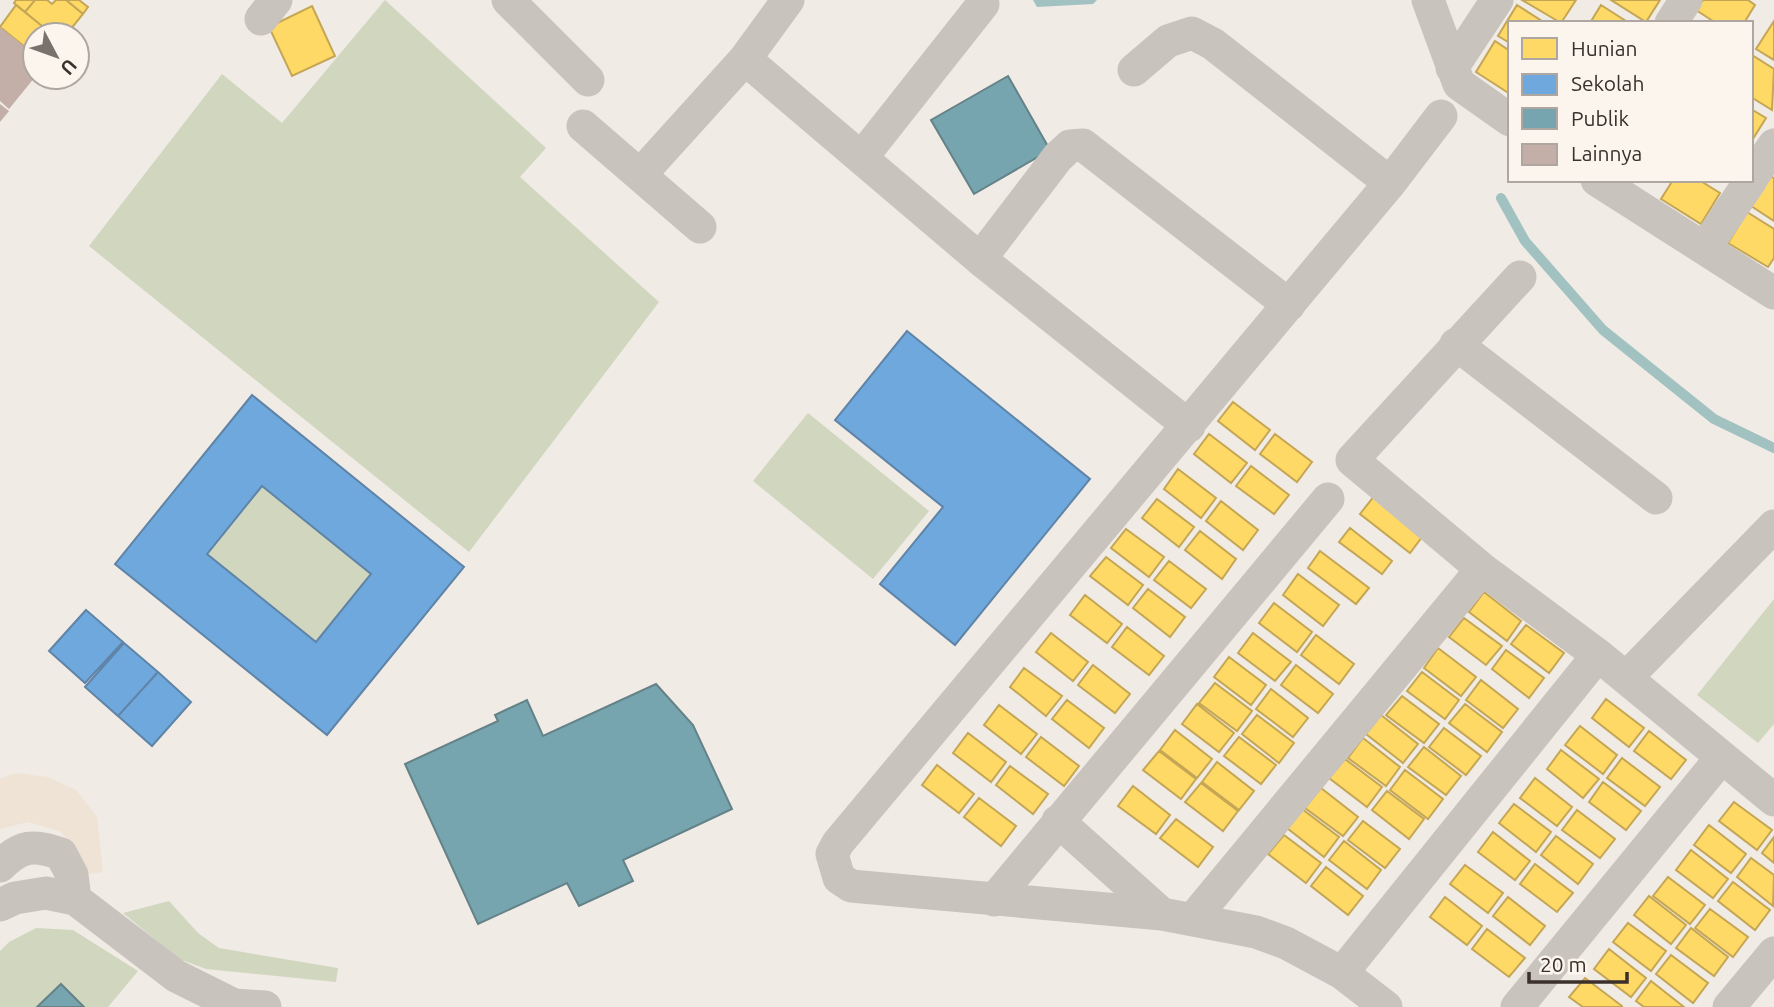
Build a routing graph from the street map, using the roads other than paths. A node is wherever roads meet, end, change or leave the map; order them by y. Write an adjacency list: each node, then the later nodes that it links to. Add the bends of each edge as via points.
1 (508, 0): 11 (street)
2 (788, 0): 8 (street)
3 (1428, 0): 10 (street)
4 (1497, 0): 10 (street)
5 (1686, 0): 7 (street)
6 (983, 4): 16 (street)
7 (1672, 21)
8 (745, 59): 16 (street); 17 (street)
9 (1134, 70): 21 (street, via 1168,41 1192,33 1213,44)
10 (1456, 76): 13 (street)
11 (588, 80)
12 (1441, 116): 21 (street)
13 (1508, 118)
14 (583, 125): 17 (street)
15 (1774, 145): 18 (street)
16 (862, 156): 24 (street)
17 (640, 175): 22 (street)
18 (1753, 177)
19 (1600, 182): 23 (street)
20 (1750, 182): 23 (street)
21 (1390, 183): 27 (street)
22 (700, 227)
23 (1705, 248): 26 (street)
24 (980, 259): 27 (street, via 1058,157 1070,146 1083,145); 29 (street)
25 (1520, 277): 28 (street)
26 (1774, 293)
27 (1289, 305): 29 (street)
28 (1456, 344): 30 (street); 33 (street, via 1352,460)
29 (1189, 426): 41 (street, via 832,854 839,878 851,886)
30 (1656, 498)
31 (1328, 499): 38 (street)
32 (1774, 526): 35 (street)
33 (1482, 569): 34 (street); 43 (street)
34 (1598, 655): 35 (street); 45 (street)
35 (1626, 678): 36 (street)
36 (1722, 757): 37 (street); 48 (street)
37 (1769, 785)
38 (1058, 821): 41 (street); 43 (street)
39 (0, 866): 40 (street, via 14,852 40,846 61,854 72,875)
40 (75, 900): 42 (street, via 46,894); 46 (street, via 176,976)
41 (994, 900): 43 (street)
42 (0, 905)
43 (1177, 917): 45 (street, via 1266,935)
44 (1774, 953): 49 (street)
45 (1342, 973): 47 (street)
46 (245, 1006)
47 (1386, 1007)
48 (1517, 1007)
49 (1730, 1007)

